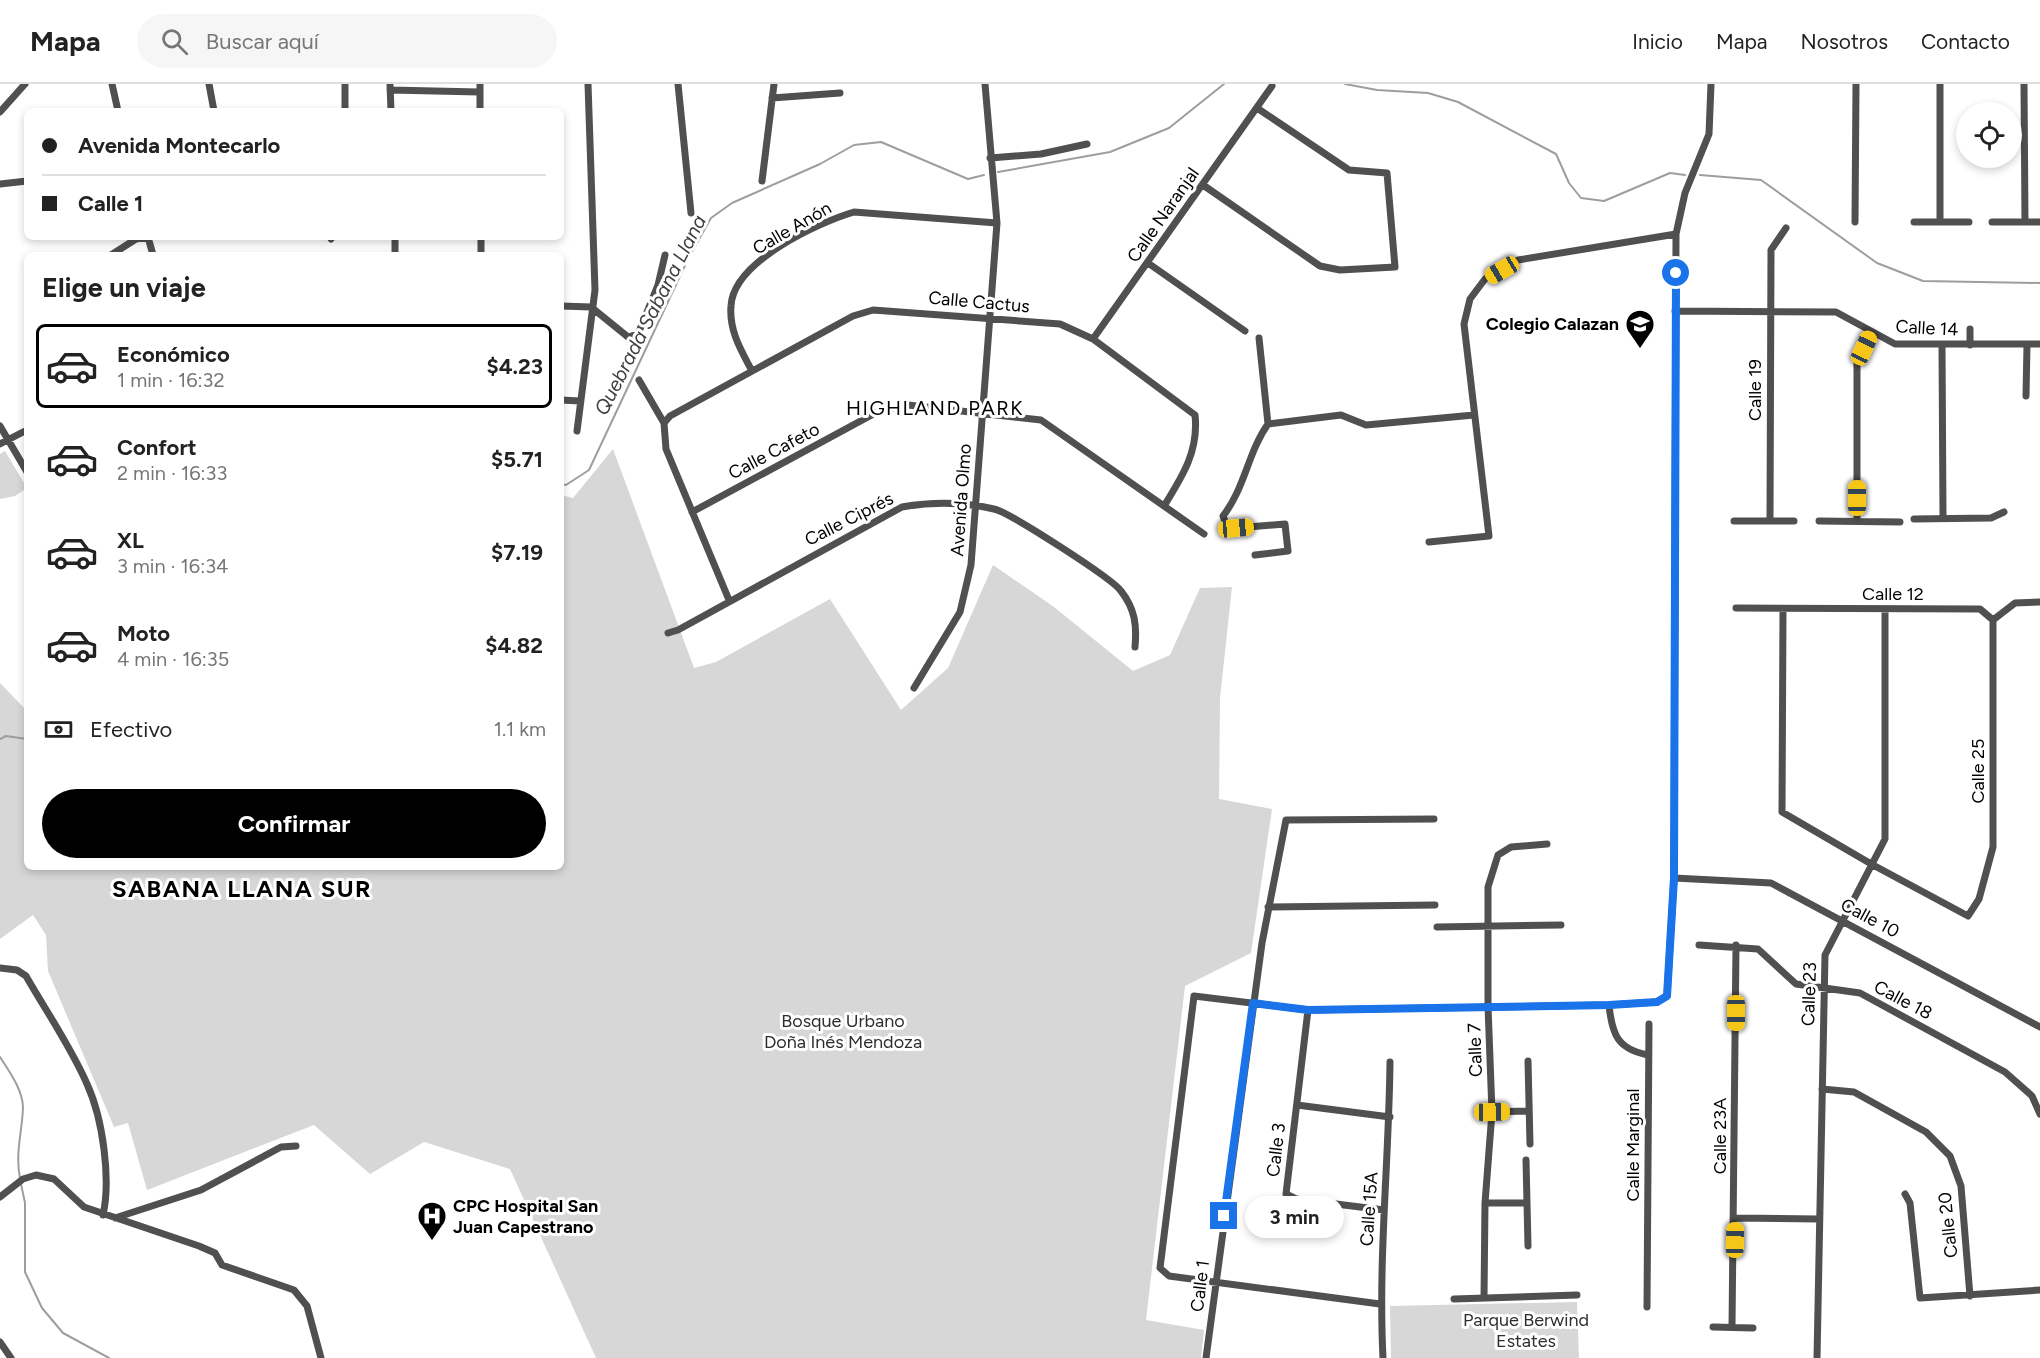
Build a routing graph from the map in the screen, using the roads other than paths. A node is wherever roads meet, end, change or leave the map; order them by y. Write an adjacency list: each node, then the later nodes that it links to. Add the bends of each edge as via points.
1 (25, 84): 24 (street)
2 (112, 84): 18 (street)
3 (209, 84): 19 (street)
4 (345, 84): 20 (street)
5 (588, 84): 47 (street, via 595,291)
6 (678, 84): 31 (street)
7 (774, 84): 17 (street)
8 (985, 84): 26 (street, Avenida Olmo)
9 (1711, 84): 41 (street, via 1709,134 1685,192)
10 (1856, 84): 32 (street)
11 (1940, 84): 34 (street)
12 (2024, 84): 37 (street)
13 (1272, 86): 23 (street, Calle Naranjal)
14 (390, 87): 15 (street); 21 (street)
15 (479, 88): 22 (street)
16 (840, 93): 17 (street)
17 (772, 98): 27 (street)
18 (117, 108)
19 (213, 108)
20 (345, 108)
21 (391, 108)
22 (480, 108)
23 (1257, 108): 30 (street, Calle Naranjal); 30 (street, via 1350,170 1387,173 1395,267 1340,270 1320,266)
24 (0, 112)
25 (1087, 144): 26 (street, via 1041,154)
26 (990, 158): 39 (street, Avenida Olmo)
27 (762, 181)
28 (24, 182): 29 (street)
29 (0, 184)
30 (1203, 185): 45 (street, Calle Naranjal)
31 (691, 213)
32 (1855, 222)
33 (1914, 222): 34 (street)
34 (1940, 222): 35 (street)
35 (1969, 222)
36 (1992, 222): 37 (street)
37 (2025, 222): 38 (street)
38 (2040, 222)
39 (997, 223): 50 (street, Avenida Olmo); 60 (street, Calle Anón, via 854,212 764,256 741,279 730,304 732,332)
40 (1786, 228): 49 (street, Calle 19, via 1771,250)
41 (1676, 234): 48 (street); 66 (street, via 1518,260 1485,279 1470,299 1464,324)
42 (134, 240): 43 (street)
43 (116, 252)
44 (665, 255): 47 (street, via 658,285 638,334 628,337)
45 (1148, 264): 52 (street); 55 (street, Calle Naranjal)
46 (564, 306): 47 (street)
47 (591, 307): 64 (street)
48 (1675, 311): 49 (street, Calle 14); 102 (street)
49 (1770, 311): 53 (street, Calle 14, via 1836,312); 82 (street, Calle 19)
50 (992, 318): 55 (street, Calle Cactus, via 1060,324); 60 (street, Calle Cactus, via 873,310 853,316); 65 (street, Avenida Olmo)
51 (1970, 329): 58 (street)
52 (1245, 331)
53 (1871, 333): 57 (street, Calle 14, via 1894,344); 85 (street, via 1857,363)
54 (1259, 338): 68 (street)
55 (1093, 339): 75 (street, Calle Cactus, via 1195,415 1197,433 1188,469)
56 (2040, 344): 59 (street, Calle 14)
57 (1942, 345): 58 (street, Calle 14); 79 (street)
58 (1970, 345): 59 (street, Calle 14)
59 (2027, 345): 62 (street)
60 (752, 371): 67 (street, Calle Cactus)
61 (639, 380): 67 (street)
62 (2026, 396)
63 (564, 400): 64 (street)
64 (580, 401): 70 (street)
65 (983, 412): 75 (street, Calle Cafeto, via 1041,420); 76 (street, Avenida Olmo); 77 (street, Calle Cafeto, via 908,405 879,411)
66 (1474, 414): 68 (street, via 1366,425 1341,415); 88 (street, via 1489,536)
67 (664, 423): 77 (street, via 666,449)
68 (1268, 424): 89 (street, via 1256,441 1244,481 1223,516 1226,524 1236,528 1285,524 1288,551)
69 (0, 426): 72 (street)
70 (577, 431)
71 (24, 432): 72 (street)
72 (9, 440): 73 (street); 74 (street)
73 (0, 444)
74 (24, 467)
75 (1164, 506): 87 (street, Calle Cafeto)
76 (975, 507): 90 (street, Calle Ciprés, via 927,502 902,507); 97 (street, Calle Ciprés, via 995,509 1019,521 1120,589 1135,613); 98 (street, Avenida Olmo, via 971,565 960,612)
77 (692, 512): 90 (street)
78 (2004, 512): 79 (street, via 1991,518)
79 (1943, 518): 80 (street)
80 (1914, 519)
81 (1734, 521): 82 (street)
82 (1770, 521): 83 (street)
83 (1794, 521)
84 (1819, 521): 85 (street)
85 (1857, 521): 86 (street)
86 (1900, 522)
87 (1204, 534)
88 (1429, 542)
89 (1255, 555)
90 (729, 600): 96 (street, Calle Ciprés)
91 (2040, 602): 95 (street, via 2015,603)
92 (1736, 608): 93 (street, Calle 12)
93 (1783, 609): 94 (street, Calle 12); 101 (street, via 1782,812)
94 (1885, 609): 95 (street, Calle 12, via 1980,609); 101 (street, Calle 23, via 1885,839)
95 (1993, 620): 101 (street, Calle 25, via 1993,847 1979,898 1968,916)
96 (668, 633)
97 (1135, 647)
98 (914, 688)
99 (1434, 819): 104 (street, Calle 1, via 1286,820)
100 (1547, 844): 107 (street, Calle 7, via 1511,847 1498,855 1488,887)
101 (1873, 865): 105 (street, Calle 23)
102 (1674, 878): 105 (street, Calle 10, via 1771,883); 114 (street, via 1667,996 1657,1002)
103 (1435, 905): 104 (street)
104 (1268, 907): 113 (street, Calle 1)
105 (1843, 920): 112 (street, Calle 23, via 1825,955); 118 (street, Calle 10)
106 (1561, 924): 107 (street)
107 (1487, 926): 108 (street); 115 (street, Calle 7)
108 (1437, 927)
109 (1699, 945): 110 (street, Calle 18)
110 (1736, 945): 112 (street, Calle 18, via 1758,949 1796,984); 138 (street, Calle 23A)
111 (0, 968): 136 (street, via 17,970 26,976 87,1085 98,1118 105,1168 108,1196)
112 (1822, 986): 122 (street, Calle 23); 126 (street, Calle 18, via 1860,993 2005,1072 2032,1096)
113 (1253, 1003): 116 (street); 141 (street, Calle 1); 141 (street, via 1194,996 1160,1268 1169,1276)
114 (1609, 1005): 115 (street); 119 (street, via 1611,1026 1619,1042 1632,1052)
115 (1488, 1006): 116 (street); 125 (street, Calle 7)
116 (1308, 1010): 123 (street, Calle 3)
117 (1649, 1024): 119 (street, Calle Marginal)
118 (2040, 1026)
119 (1648, 1055): 148 (street, Calle Marginal)
120 (1528, 1061): 124 (street)
121 (1390, 1062): 127 (street, Calle 15A)
122 (1822, 1089): 139 (street, Calle 23); 144 (street, Calle 20, via 1854,1092 1926,1132 1950,1156 1960,1186)
123 (1297, 1105): 127 (street); 135 (street, Calle 3, via 1286,1194 1296,1199)
124 (1529, 1111): 125 (street); 128 (street)
125 (1492, 1112): 133 (street, Calle 7)
126 (2040, 1114)
127 (1390, 1117): 135 (street, Calle 15A)
128 (1530, 1144)
129 (296, 1146): 137 (street, via 281,1148 201,1190)
130 (1526, 1160): 134 (street)
131 (1905, 1194): 144 (street, via 1910,1203 1920,1298)
132 (0, 1197): 136 (street, via 22,1179 36,1175 54,1179 84,1208)
133 (1485, 1203): 134 (street); 145 (street, Calle 7)
134 (1526, 1203): 140 (street)
135 (1384, 1210): 147 (street, Calle 15A)
136 (103, 1215): 137 (street)
137 (115, 1218): 154 (street, via 199,1246 215,1253 222,1265 294,1290 307,1306)
138 (1735, 1218): 139 (street); 150 (street, Calle 23A)
139 (1818, 1219): 157 (street, Calle 23)
140 (1528, 1246)
141 (1216, 1282): 147 (street); 155 (street, Calle 1)
142 (2040, 1290): 144 (street)
143 (1576, 1295): 145 (street)
144 (1970, 1296)
145 (1484, 1298): 146 (street)
146 (1454, 1299)
147 (1380, 1304): 156 (street, Calle 15A)
148 (1647, 1307)
149 (1713, 1327): 150 (street)
150 (1732, 1327): 151 (street)
151 (1753, 1328)
152 (0, 1342): 153 (street)
153 (11, 1358)
154 (321, 1358)
155 (1206, 1358)
156 (1383, 1358)
157 (1817, 1358)

